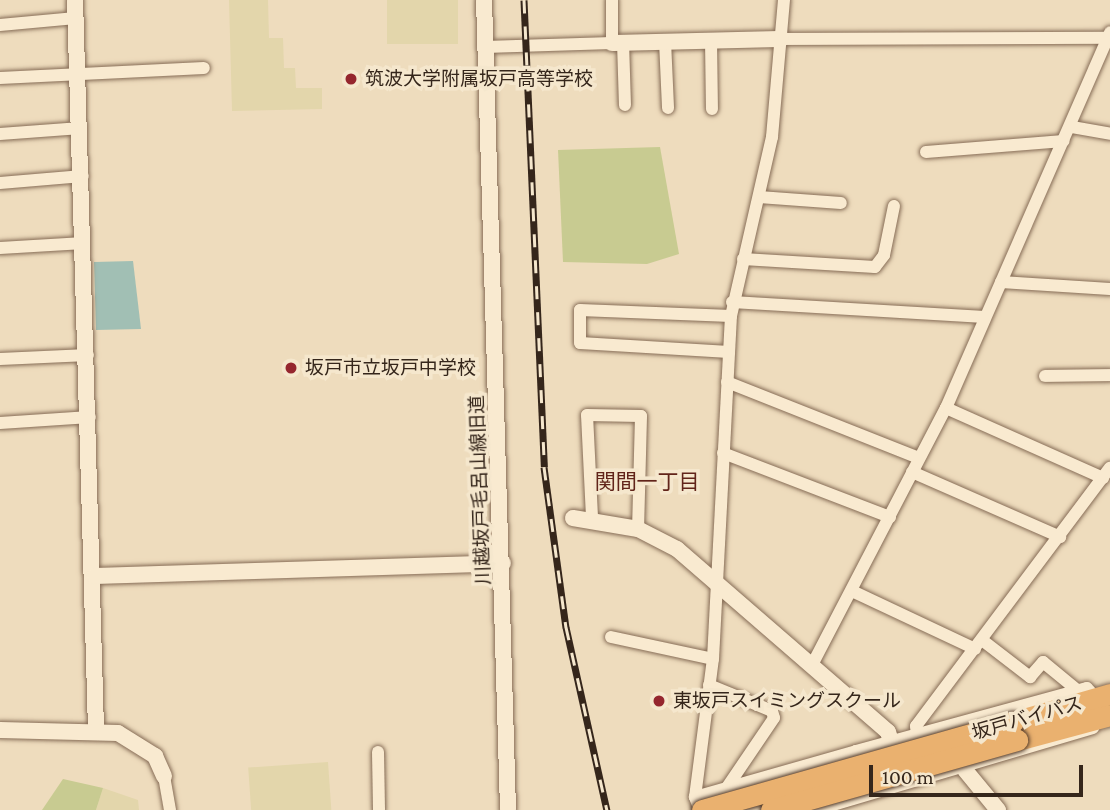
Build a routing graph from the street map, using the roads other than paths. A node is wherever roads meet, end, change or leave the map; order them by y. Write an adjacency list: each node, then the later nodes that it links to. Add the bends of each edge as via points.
1 (75, 0): 5 (street)
2 (484, 0): 12 (street, 川越坂戸毛呂山線旧道)
3 (612, 0): 11 (street)
4 (784, 0): 8 (street)
5 (75, 18): 6 (street); 14 (street)
6 (0, 24)
7 (1109, 35): 8 (street); 19 (street)
8 (781, 39): 9 (street); 27 (street)
9 (711, 40): 10 (street); 18 (street)
10 (665, 41): 11 (street); 17 (street)
11 (618, 42): 12 (street); 16 (street)
12 (485, 47): 55 (street, 川越坂戸毛呂山線旧道)
13 (204, 68): 14 (street)
14 (78, 71): 15 (street); 20 (street)
15 (0, 78)
16 (625, 105)
17 (668, 108)
18 (712, 109)
19 (1072, 127): 22 (street); 23 (street)
20 (81, 128): 21 (street); 25 (street)
21 (0, 134)
22 (1110, 134)
23 (1064, 141): 24 (street); 33 (street)
24 (926, 152)
25 (83, 176): 26 (street); 30 (street)
26 (0, 183)
27 (759, 197): 28 (street); 32 (street)
28 (842, 203)
29 (894, 206): 32 (street, via 884,255 875,267)
30 (84, 243): 31 (street); 38 (street)
31 (0, 248)
32 (743, 259): 35 (street)
33 (1001, 282): 34 (street); 36 (street)
34 (1110, 289)
35 (732, 309): 36 (street); 37 (street); 37 (street, via 580,310 580,343)
36 (985, 317): 43 (street)
37 (729, 352): 42 (street)
38 (88, 355): 39 (street); 44 (street)
39 (0, 359)
40 (1110, 375): 41 (street)
41 (1045, 376)
42 (727, 382): 46 (street); 47 (street)
43 (946, 408): 47 (street); 49 (street)
44 (90, 417): 45 (street); 56 (street)
45 (0, 423)
46 (723, 453): 51 (street); 57 (street)
47 (919, 458): 48 (street)
48 (912, 472): 51 (street); 54 (street)
49 (1106, 473): 54 (street)
50 (592, 517): 52 (street); 53 (street); 53 (street, via 587,415 641,416)
51 (890, 517): 58 (street)
52 (573, 518)
53 (638, 529): 57 (street)
54 (1060, 537): 60 (street)
55 (503, 563): 56 (street); 80 (street, 川越坂戸毛呂山線旧道)
56 (95, 576): 65 (street)
57 (715, 577): 61 (street); 62 (street)
58 (852, 591): 60 (street); 62 (street)
59 (611, 637): 61 (street)
60 (978, 644): 64 (street, via 1030,677 1043,662); 68 (street, via 916,726)
61 (713, 659): 63 (street)
62 (812, 665): 69 (street)
63 (709, 685): 74 (street, via 772,711 774,718); 77 (street)
64 (1100, 702): 67 (highway, 坂戸バイパス); 68 (street); 72 (street, via 1090,731)
65 (96, 728): 66 (street); 73 (street, via 141,744)
66 (0, 730)
67 (1015, 731): 77 (highway, 坂戸バイパス, bridge); 81 (highway, 坂戸バイパス, bridge)
68 (917, 734): 69 (street)
69 (891, 741): 70 (street)
70 (856, 751): 74 (street); 75 (street)
71 (379, 752): 79 (street)
72 (965, 770): 75 (street); 83 (street)
73 (164, 776): 78 (street)
74 (726, 789): 77 (street)
75 (866, 795): 76 (street)
76 (849, 805): 82 (street)
77 (699, 806)
78 (170, 810)
79 (379, 810)
80 (508, 810)
81 (771, 810)
82 (816, 810)
83 (998, 810)

